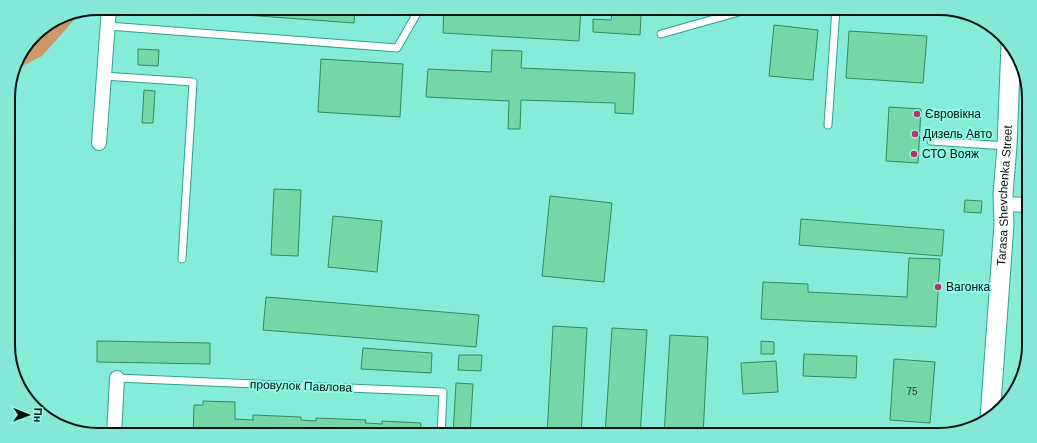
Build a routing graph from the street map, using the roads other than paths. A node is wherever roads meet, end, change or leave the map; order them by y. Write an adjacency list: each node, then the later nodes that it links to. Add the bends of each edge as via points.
1 (109, 15): 5 (street)
2 (416, 15): 5 (lane, via 396,48)
3 (728, 15): 6 (lane)
4 (836, 15): 9 (lane)
5 (108, 26): 8 (street)
6 (661, 34)
7 (1011, 55): 12 (main road, Tarasa Shevchenka Street)
8 (104, 76): 11 (street); 15 (lane, via 193,82)
9 (828, 125)
10 (931, 141): 12 (lane)
11 (99, 143)
12 (1007, 146): 13 (main road, Tarasa Shevchenka Street)
13 (1004, 204): 14 (street); 17 (main road, Tarasa Shevchenka Street)
14 (1022, 205)
15 (182, 259)
16 (117, 378): 18 (street); 19 (lane, провулок Павлова, via 443,392)
17 (990, 411)
18 (114, 428)
19 (441, 428)

